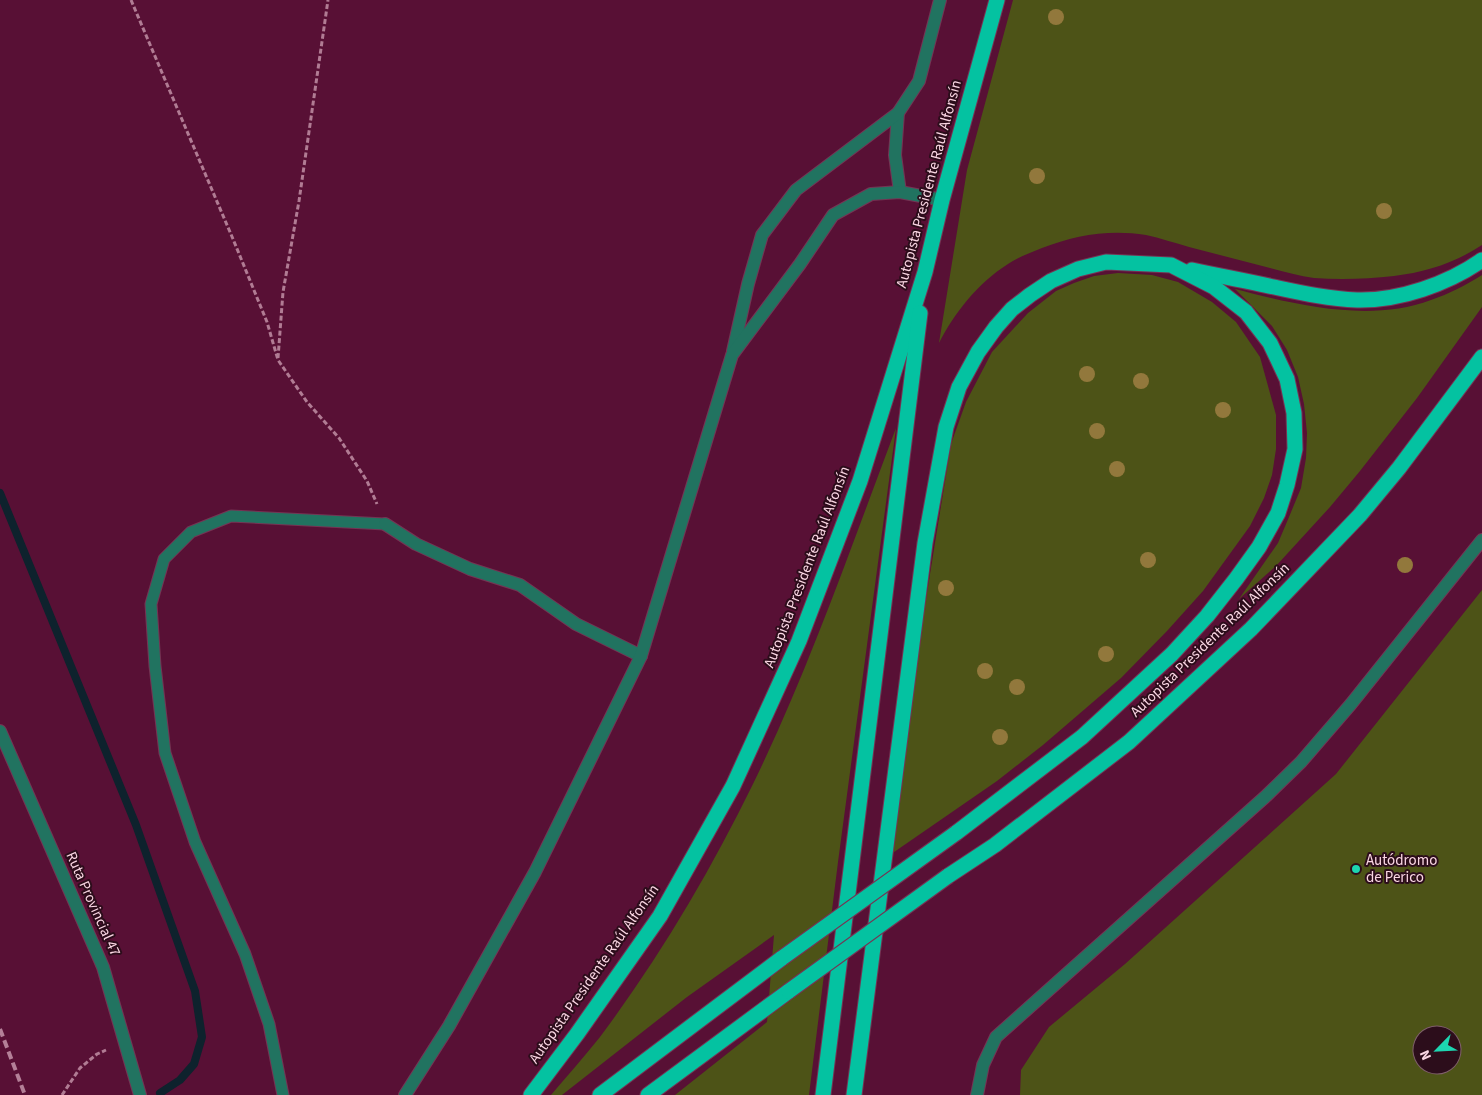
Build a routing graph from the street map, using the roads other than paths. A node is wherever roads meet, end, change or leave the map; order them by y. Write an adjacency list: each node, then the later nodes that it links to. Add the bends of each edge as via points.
1 (940, 0): 3 (street, via 918,80)
2 (997, 0): 5 (highway, Autopista Presidente Raúl Alfonsín)
3 (898, 113): 4 (street, via 895,154); 9 (street, via 796,190 762,235)
4 (900, 192): 5 (street); 9 (street, via 871,194 833,215)
5 (942, 200): 8 (highway, Autopista Presidente Raúl Alfonsín)
6 (1482, 260): 7 (highway, via 1427,288 1388,298 1358,300 1305,294)
7 (1171, 265): 19 (highway, bridge, via 1214,287 1246,312 1270,343 1287,379 1294,413 1295,449 1278,513 1260,547 1207,616 1172,654 1082,737); 22 (highway, via 1106,262 1078,269 1051,281 1012,309 996,327 959,387 946,428 925,543)
8 (925, 272): 18 (highway, Autopista Presidente Raúl Alfonsín, via 860,481 799,642 733,786 660,916); 21 (highway)
9 (732, 355): 13 (street)
10 (1482, 357): 20 (highway, Autopista Presidente Raúl Alfonsín, bridge, via 1365,509 1252,629 1130,742 995,845)
11 (385, 524): 13 (street, via 416,544 470,569 520,585 576,624); 16 (lane, via 231,516 191,532 164,559 151,604 165,753 195,842 245,954 269,1024)
12 (1482, 540): 23 (street, via 1301,762 996,1037 982,1065)
13 (641, 656): 17 (street, via 535,872 449,1026)
14 (0, 731): 15 (street, Ruta Provincial 47, via 103,967)
15 (140, 1095)
16 (283, 1095)
17 (405, 1095)
18 (531, 1095)
19 (600, 1095)
20 (648, 1095)
21 (822, 1095)
22 (854, 1095)
23 (977, 1095)

